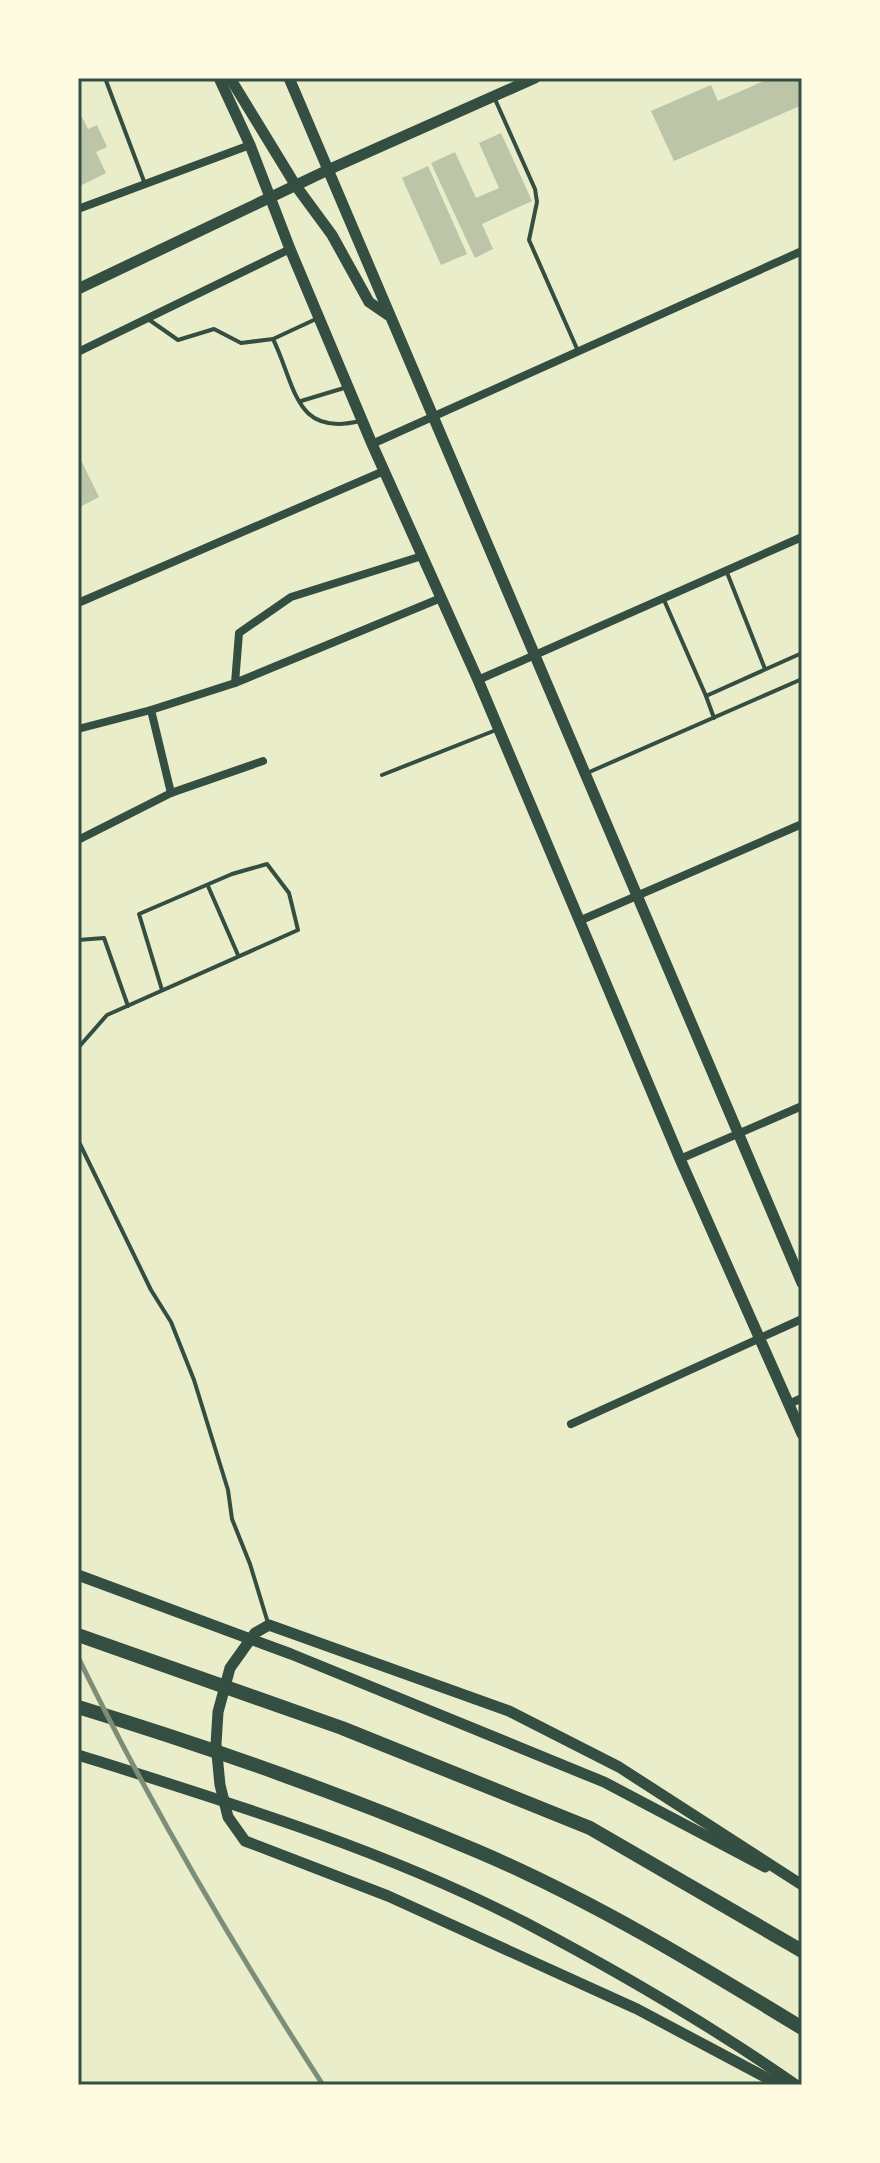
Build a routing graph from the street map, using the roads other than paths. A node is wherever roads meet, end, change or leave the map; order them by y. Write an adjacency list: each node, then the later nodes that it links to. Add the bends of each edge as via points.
1 (105, 78): 9 (lane)
2 (219, 78): 7 (main road)
3 (230, 78): 10 (main road)
4 (289, 78): 8 (main road)
5 (535, 78): 6 (main road)
6 (494, 96): 8 (main road); 20 (lane, via 535,189 529,240)
7 (250, 145): 9 (street); 11 (main road)
8 (330, 169): 10 (main road); 16 (main road)
9 (145, 184): 12 (street)
10 (296, 186): 11 (main road); 16 (main road, via 332,235 369,302)
11 (270, 199): 13 (main road); 15 (main road)
12 (78, 209)
13 (290, 249): 17 (street); 18 (main road)
14 (802, 251): 20 (street)
15 (78, 289)
16 (390, 315): 24 (main road)
17 (147, 318): 19 (lane, via 178,340 214,329 241,343); 21 (street)
18 (319, 318): 19 (lane); 22 (main road)
19 (273, 339): 23 (lane)
20 (578, 351): 24 (street)
21 (78, 352)
22 (347, 387): 23 (lane); 25 (main road)
23 (301, 401): 25 (lane, via 311,419 322,425)
24 (431, 417): 26 (street); 35 (main road)
25 (362, 420): 26 (main road)
26 (372, 444): 27 (main road)
27 (384, 471): 29 (main road); 33 (street)
28 (802, 537): 30 (street)
29 (422, 556): 31 (main road); 39 (street, via 291,597 239,633)
30 (726, 570): 32 (street); 36 (lane)
31 (441, 598): 38 (main road); 39 (street)
32 (663, 598): 35 (street); 40 (lane)
33 (78, 603)
34 (802, 653): 36 (lane)
35 (533, 654): 38 (street); 46 (main road)
36 (765, 669): 40 (lane)
37 (802, 679): 42 (lane)
38 (478, 680): 44 (main road)
39 (235, 683): 41 (street)
40 (706, 696): 42 (lane)
41 (151, 710): 43 (street); 48 (street)
42 (714, 718): 46 (lane)
43 (78, 729)
44 (499, 729): 47 (lane); 53 (main road)
45 (263, 761): 48 (street)
46 (584, 774): 52 (main road)
47 (382, 775)
48 (171, 793): 50 (street)
49 (802, 824): 52 (street)
50 (78, 840)
51 (208, 886): 55 (lane); 55 (lane, via 267,864 289,893 298,930); 56 (lane, via 139,914)
52 (636, 896): 53 (street); 60 (main road)
53 (579, 921): 62 (main road)
54 (78, 940): 57 (lane, via 104,938)
55 (238, 955): 56 (lane)
56 (162, 990): 57 (lane)
57 (128, 1006): 58 (lane, via 107,1015)
58 (78, 1048)
59 (802, 1106): 60 (street)
60 (738, 1134): 62 (street); 63 (main road)
61 (78, 1140): 71 (lane, via 171,1322 194,1380 232,1519)
62 (680, 1159): 65 (main road)
63 (802, 1283)
64 (802, 1319): 65 (street)
65 (760, 1341): 67 (main road); 68 (street)
66 (802, 1398): 67 (street)
67 (789, 1404): 69 (main road)
68 (571, 1424)
69 (802, 1434)
70 (78, 1575): 75 (main road, via 291,1654 604,1782)
71 (269, 1625): 75 (main road, via 509,1711 619,1767); 78 (main road, via 255,1633 230,1668 218,1712 220,1785 228,1817 245,1841 388,1896 637,2009)
72 (78, 1635): 76 (highway, via 342,1728 590,1828)
73 (78, 1707): 77 (highway, via 224,1753 478,1851 585,1903)
74 (78, 1755): 79 (main road, via 240,1806 524,1922 712,2027)
75 (802, 1886)
76 (802, 1951)
77 (802, 2028)
78 (780, 2085)
79 (796, 2085)

